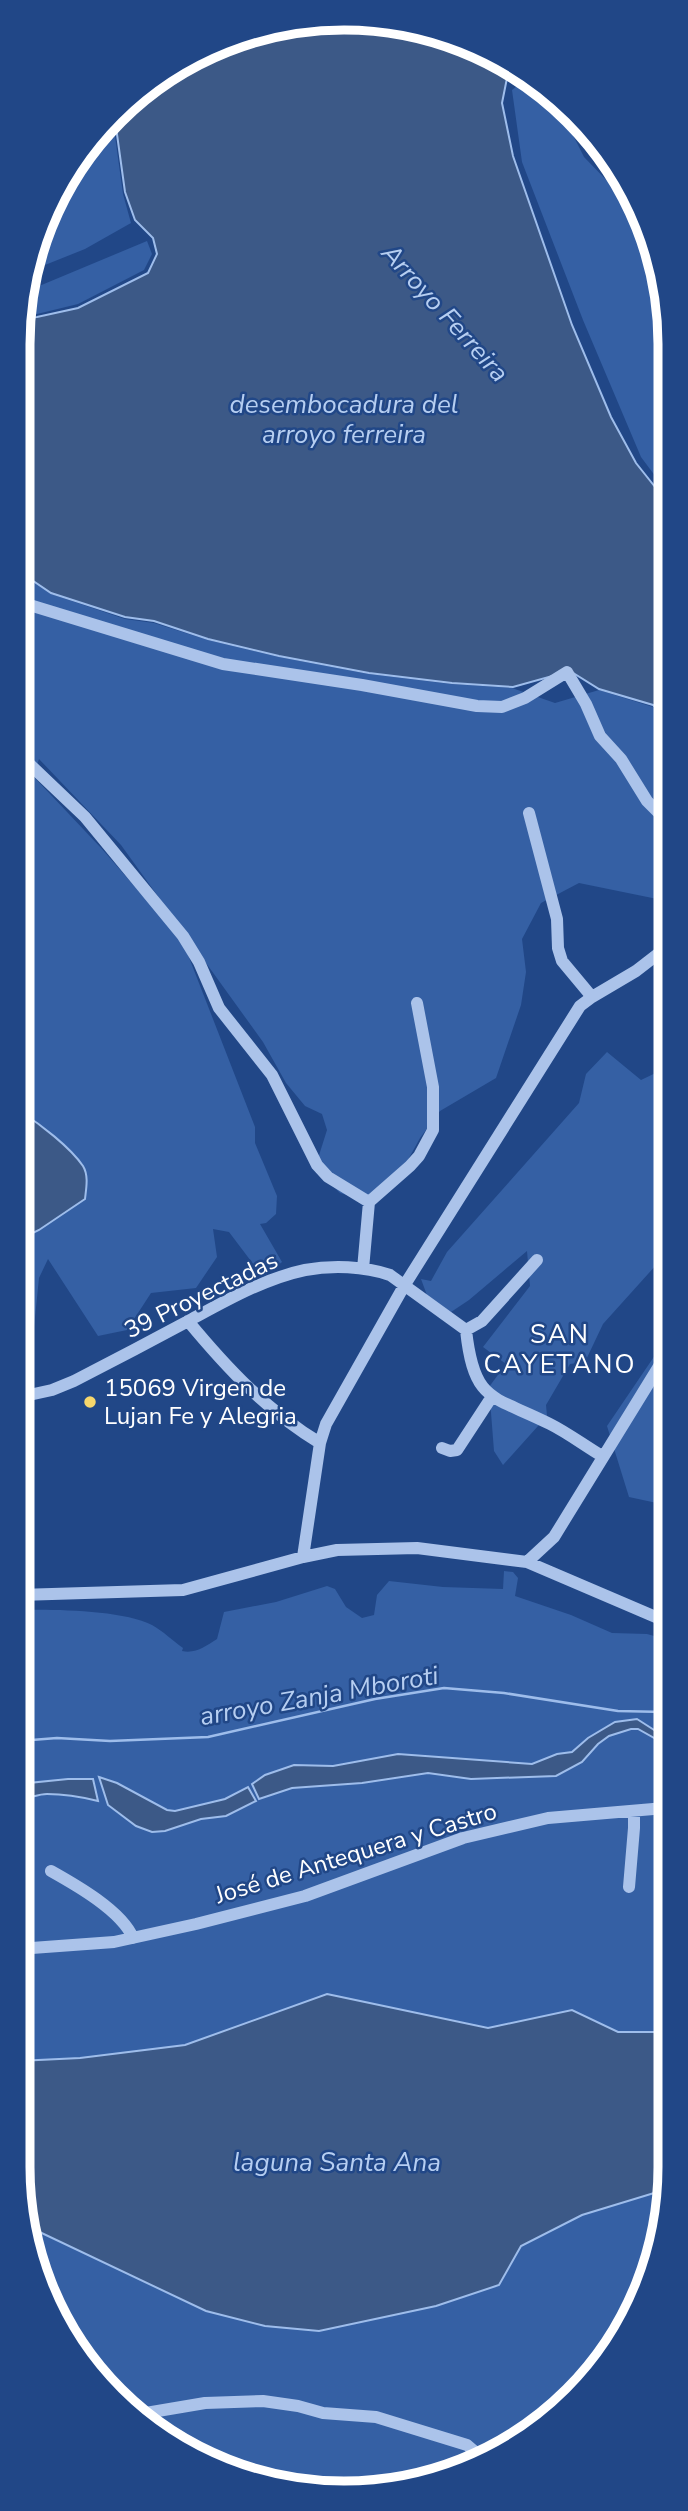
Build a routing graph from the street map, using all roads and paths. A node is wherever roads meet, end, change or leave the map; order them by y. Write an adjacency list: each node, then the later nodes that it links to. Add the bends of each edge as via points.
1 (30, 605): 3 (street, via 223,664 477,706 502,707 567,673 604,742)
2 (30, 762): 8 (street, via 85,817 183,936 219,1008 272,1075 317,1165)
3 (658, 812)
4 (529, 813): 6 (street, via 557,919 562,961)
5 (658, 954): 6 (street)
6 (592, 997): 11 (street, via 580,1006)
7 (417, 1003): 8 (street, via 431,1067 433,1130 410,1166)
8 (369, 1202): 10 (street)
9 (537, 1260): 13 (street, via 482,1321)
10 (363, 1269): 11 (street, 39 Proyectadas, via 390,1275); 12 (street, 39 Proyectadas, via 288,1274)
11 (404, 1286): 13 (street, 39 Proyectadas); 17 (street, via 326,1423)
12 (188, 1321): 15 (street, 39 Proyectadas, via 74,1381); 17 (street, via 229,1370)
13 (466, 1330): 16 (street, via 475,1375)
14 (658, 1368): 19 (street)
15 (30, 1395)
16 (491, 1398): 18 (street, via 457,1450); 19 (street, via 552,1424)
17 (320, 1443): 20 (street)
18 (442, 1448)
19 (602, 1456): 21 (street, via 554,1537)
20 (303, 1557): 21 (street, via 359,1548 417,1548); 22 (street, via 183,1590)
21 (527, 1562): 23 (street)
22 (30, 1595)
23 (658, 1618)
24 (658, 1809): 25 (street, José de Antequera y Castro)
25 (634, 1811): 27 (street); 28 (street, José de Antequera y Castro, via 548,1818 463,1838 305,1896)
26 (51, 1871): 28 (street, via 113,1914)
27 (629, 1887)
28 (133, 1938): 29 (street, José de Antequera y Castro)
29 (30, 1948)
30 (149, 2413): 31 (street, via 205,2403 263,2401 376,2417 467,2445)
31 (475, 2452)

